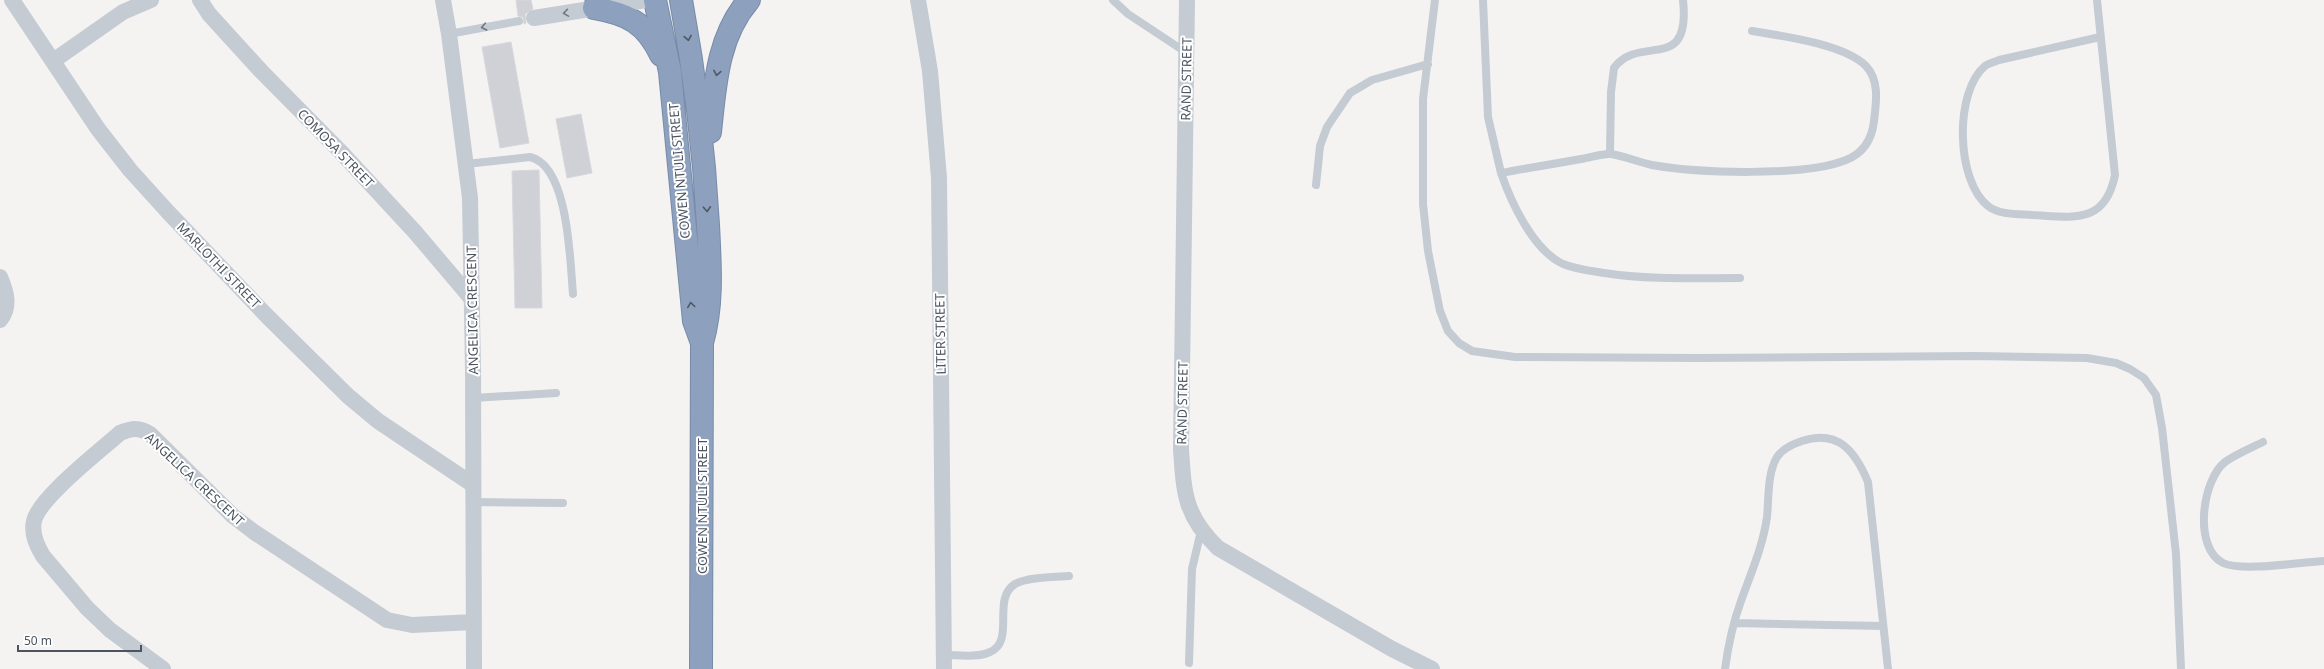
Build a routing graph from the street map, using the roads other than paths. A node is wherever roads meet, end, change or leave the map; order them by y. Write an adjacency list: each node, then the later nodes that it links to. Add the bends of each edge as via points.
1 (12, 0): 22 (street, MARLOTHI STREET)
2 (151, 0): 22 (street, via 122,12)
3 (200, 0): 33 (street, COMOSA STREET, via 209,14 261,71 415,232)
4 (646, 0): 16 (street)
5 (655, 0): 24 (highway, COWEN NTULI STREET)
6 (681, 0): 28 (highway, COWEN NTULI STREET, one-way to 28, via 695,78)
7 (749, 0): 28 (highway, one-way to 28, via 731,27 723,48 715,85)
8 (918, 0): 48 (street, LITER STREET, via 930,70 939,178)
9 (1113, 0): 21 (lane, via 1128,14)
10 (1187, 0): 21 (street, RAND STREET)
11 (1435, 0): 23 (lane)
12 (1483, 0): 27 (lane, via 1488,118)
13 (1683, 0): 25 (lane, via 1684,27 1677,42 1627,57 1614,68)
14 (2097, 0): 20 (lane)
15 (446, 1): 19 (street, ANGELICA CRESCENT)
16 (594, 8): 17 (street, one-way to 17); 24 (highway, via 624,15 637,22 649,33)
17 (527, 19): 19 (lane, one-way to 19)
18 (1752, 32): 25 (lane, via 1813,43 1856,59 1867,67 1877,97 1874,125 1868,143 1860,154 1817,167 1735,171 1672,168)
19 (449, 34): 26 (street, ANGELICA CRESCENT)
20 (2100, 36): 20 (lane, via 2115,175 2108,200 2088,214 2075,218 2010,214 1989,207 1972,184 1964,154 1966,100 1979,74 1986,65 1999,60)
21 (1186, 53): 42 (street, RAND STREET, via 1181,449 1183,480 1190,510)
22 (53, 61): 39 (street, MARLOTHI STREET, via 98,129 130,170 267,316 378,422)
23 (1428, 64): 29 (lane, via 1372,80 1350,92 1327,126 1320,146); 56 (lane, via 1423,98 1422,140 1423,204 1428,251 1440,311 1448,331 1459,343 1472,351 1523,357 2087,358 2116,363 2144,378 2156,395 2162,428 2176,554)
24 (670, 72): 35 (highway, COWEN NTULI STREET, one-way to 24, via 694,321 690,297)
25 (1610, 154): 27 (lane)
26 (466, 164): 32 (lane, via 530,157 538,158 544,163 558,188 564,214); 33 (street, ANGELICA CRESCENT, via 470,198)
27 (1501, 173): 31 (lane, via 1509,195 1532,235 1562,264 1626,276 1666,279)
28 (706, 176): 35 (highway, COWEN NTULI STREET, one-way to 35, via 708,320)
29 (1316, 185)
30 (0, 277): 34 (street, via 6,300)
31 (1740, 278)
32 (573, 294)
33 (471, 298): 37 (street, ANGELICA CRESCENT)
34 (0, 320)
35 (702, 343): 52 (highway, COWEN NTULI STREET)
36 (556, 393): 37 (lane)
37 (473, 398): 39 (street, ANGELICA CRESCENT)
38 (2263, 442): 43 (lane, via 2225,462 2217,472 2211,484 2204,514 2207,544 2219,560 2240,567)
39 (472, 484): 40 (street, ANGELICA CRESCENT)
40 (472, 502): 41 (lane); 45 (street, ANGELICA CRESCENT)
41 (563, 503)
42 (1201, 531): 49 (lane, via 1192,569); 53 (street, RAND STREET, via 1218,548 1243,564)
43 (2324, 561)
44 (1069, 576): 48 (lane, via 1014,584 1004,603 1001,639 995,649)
45 (474, 622): 50 (street, ANGELICA CRESCENT, via 412,625 387,620 254,532 233,516 150,434 138,428 130,429 120,433 51,495 36,515 33,529 37,547 43,556 87,608 110,630); 51 (street, ANGELICA CRESCENT)
46 (1734, 623): 47 (lane); 47 (lane, via 1765,530 1774,463 1782,452 1792,445 1821,438 1843,444 1854,454 1868,482); 54 (lane)
47 (1883, 626): 55 (lane)
48 (944, 662)
49 (1189, 663)
50 (162, 669)
51 (474, 669)
52 (701, 669)
53 (1432, 669)
54 (1725, 669)
55 (1888, 669)
56 (2181, 669)

